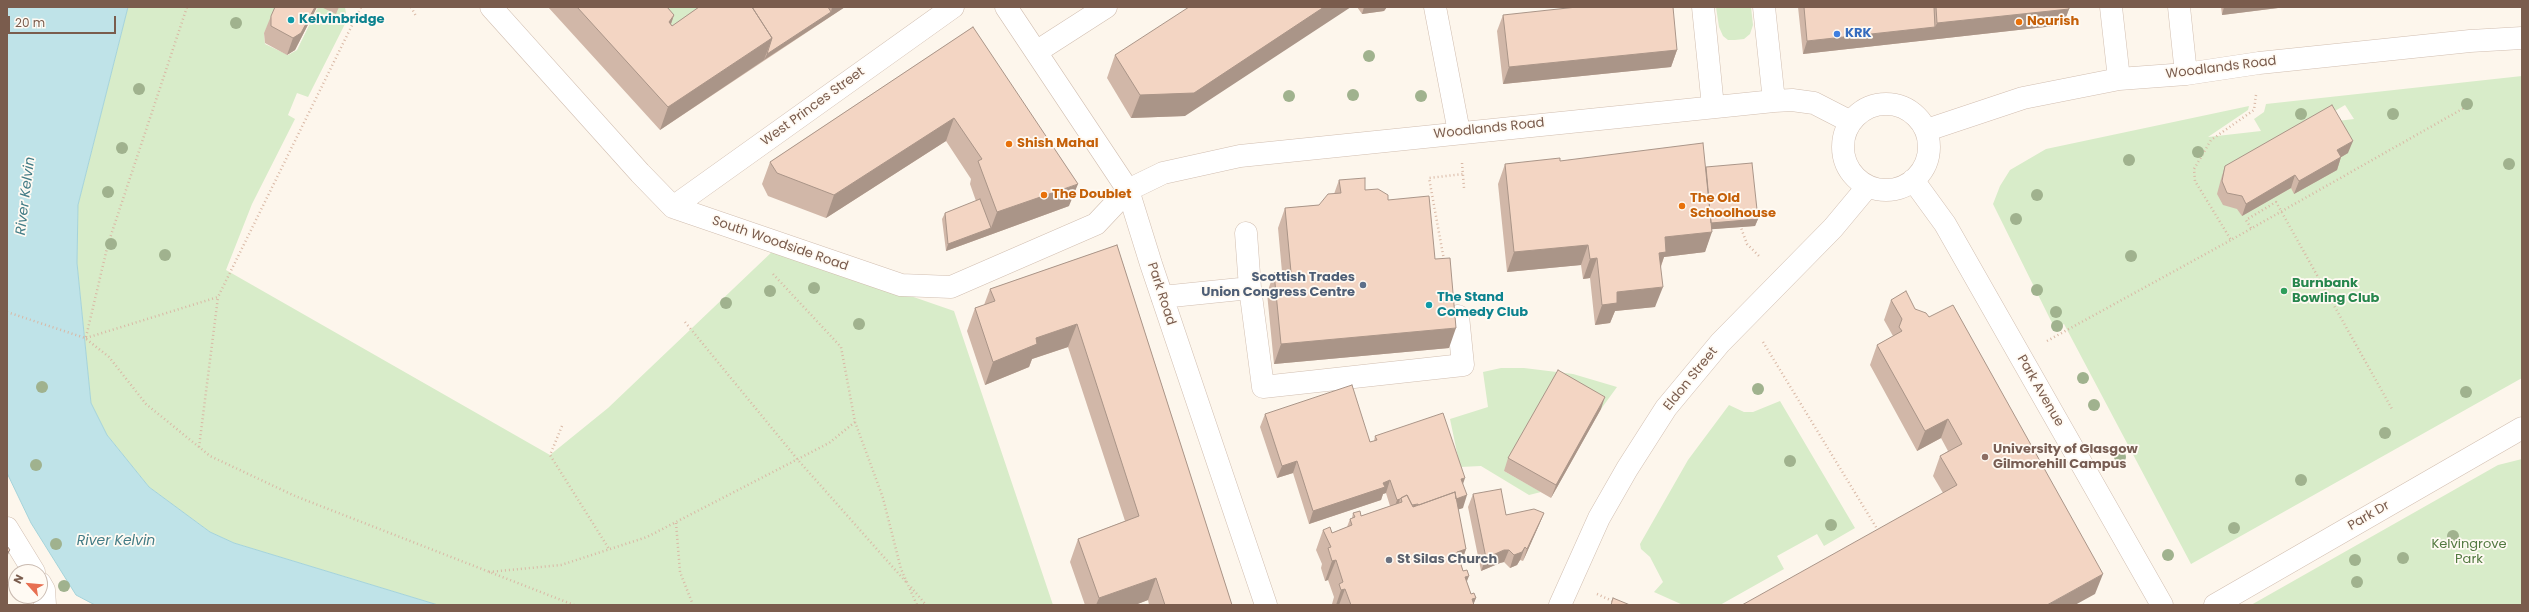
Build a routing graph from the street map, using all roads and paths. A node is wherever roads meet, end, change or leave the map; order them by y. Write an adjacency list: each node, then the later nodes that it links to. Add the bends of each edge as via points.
1 (187, 7): 45 (path, via 108,244)
2 (361, 7): 40 (path)
3 (411, 7): 13 (path)
4 (492, 7): 29 (street, South Woodside Road)
5 (953, 7): 29 (street, West Princes Street)
6 (1006, 7): 15 (street, Park Road)
7 (1435, 7): 24 (street)
8 (1703, 7): 19 (street)
9 (1764, 7): 18 (street)
10 (2111, 7): 17 (street)
11 (2179, 7): 16 (street)
12 (1104, 8): 15 (street)
13 (416, 16)
14 (2522, 38): 16 (street, Woodlands Road, via 2259,63)
15 (1036, 52): 28 (street, Park Road)
16 (2186, 74): 17 (street, Woodlands Road)
17 (2119, 79): 23 (street, Woodlands Road, via 2023,98)
18 (1774, 101): 19 (street, Woodlands Road); 22 (street, Woodlands Road, via 1814,103)
19 (1713, 107): 24 (street, Woodlands Road)
20 (2464, 108): 30 (path)
21 (2243, 118): 34 (path, via 2211,140 2198,159 2194,174 2195,181)
22 (1851, 122): 23 (street, via 1862,111 1876,105 1892,104 1906,108); 27 (street, via 1843,145 1845,158 1857,179)
23 (1927, 130): 26 (street, via 1928,158 1923,170)
24 (1459, 132): 28 (street, Woodlands Road, via 1240,156 1163,173)
25 (1463, 174): 35 (path, via 1429,178)
26 (1913, 180): 27 (street, via 1891,190); 46 (street, Park Avenue, via 1945,224)
27 (1868, 186): 37 (street, Eldon Street, via 1833,228)
28 (1128, 190): 29 (street, South Woodside Road, via 1096,224 951,286 901,285); 39 (street, Park Road)
29 (673, 207)
30 (2280, 210): 32 (path); 32 (path, via 2276,202 2246,220); 47 (path)
31 (1739, 223): 37 (path, via 1747,244)
32 (2251, 228): 34 (path)
33 (1246, 233): 38 (street)
34 (2231, 240): 46 (path)
35 (1445, 265)
36 (772, 273): 48 (path, via 841,347)
37 (1782, 279): 42 (street, Eldon Street)
38 (1250, 288): 39 (street); 43 (street, via 1263,387 1463,365)
39 (1162, 296): 66 (street, Park Road)
40 (218, 297): 45 (path); 51 (path)
41 (7, 312): 45 (path)
42 (1746, 314): 55 (path); 67 (street, Eldon Street, via 1693,374 1658,420 1599,518)
43 (1458, 316)
44 (685, 322): 52 (path)
45 (85, 338): 51 (path, via 109,357 146,404)
46 (2020, 356): 68 (street, Park Avenue)
47 (2392, 409)
48 (855, 422): 52 (path, via 829,444); 61 (path, via 883,498 901,569)
49 (562, 426): 58 (path, via 550,455)
50 (2519, 431): 69 (street, Park Dr)
51 (199, 447): 60 (path, via 210,456 295,496)
52 (798, 460): 53 (path); 61 (path)
53 (676, 523): 58 (path, via 647,537); 63 (path, via 680,572)
54 (7, 528): 59 (street)
55 (1879, 531): 56 (path); 57 (path)
56 (1872, 534)
57 (1882, 536)
58 (609, 549): 60 (path, via 561,565)
59 (29, 564)
60 (486, 573): 62 (path)
61 (908, 584): 64 (path); 65 (path)
62 (574, 605)
63 (693, 605)
64 (917, 605)
65 (926, 605)
66 (1266, 605)
67 (1560, 605)
68 (2162, 605)
69 (2215, 605)

